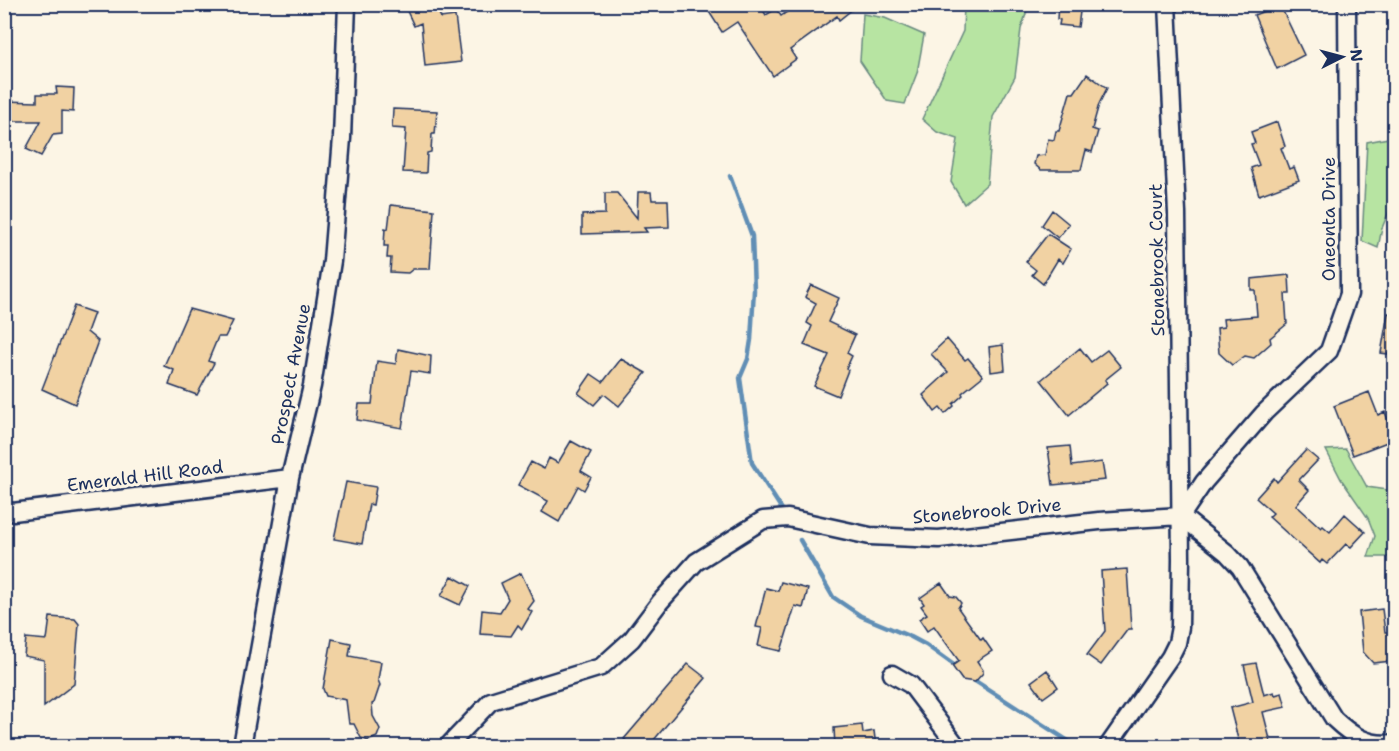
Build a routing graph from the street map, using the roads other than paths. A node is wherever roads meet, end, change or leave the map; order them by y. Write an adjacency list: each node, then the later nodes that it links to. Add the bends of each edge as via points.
1 (347, 4): 4 (street, Prospect Avenue, via 332,261 312,386)
2 (1167, 4): 6 (street, Stonebrook Court, via 1177,213)
3 (1347, 4): 6 (street, Oneonta Drive, via 1349,294 1329,351 1264,413)
4 (290, 478): 5 (street, Emerald Hill Road); 9 (street, Prospect Avenue)
5 (4, 510)
6 (1180, 516): 8 (street, via 1240,567 1334,719 1372,744); 10 (street, Stonebrook Drive, via 939,539 870,536 788,518 763,520 696,562 632,639 601,667 490,701); 12 (street, Stonebrook Court, via 1177,643)
7 (892, 674): 11 (street, via 911,686)
8 (1395, 744)
9 (242, 747)
10 (448, 747)
11 (957, 747)
12 (1108, 747)

